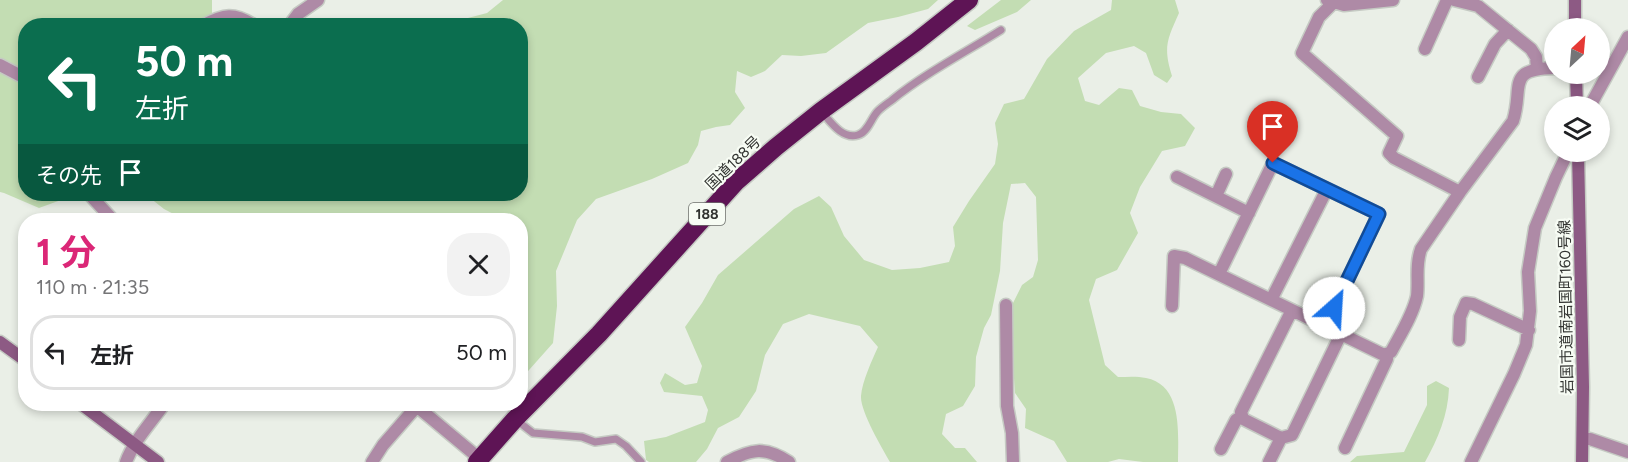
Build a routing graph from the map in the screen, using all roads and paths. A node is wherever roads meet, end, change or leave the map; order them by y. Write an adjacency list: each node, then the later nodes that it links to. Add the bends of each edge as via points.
1 (318, 0): 10 (street)
2 (969, 0): 22 (highway, 国道188号 / 188)
3 (1393, 0): 7 (street, via 1344,4)
4 (1447, 0): 15 (street)
5 (1454, 0): 13 (street, via 1478,6)
6 (1575, 0): 11 (street)
7 (1331, 1): 28 (street, via 1302,53 1397,136 1389,153 1394,158)
8 (217, 18): 9 (street, via 228,15)
9 (241, 18)
10 (295, 18)
11 (1575, 18)
12 (1002, 30): 22 (lane, via 903,91 878,111 858,135 848,135 836,128)
13 (1508, 30): 17 (street, via 1531,49); 20 (street, via 1494,44)
14 (1628, 37): 21 (street)
15 (1425, 49)
16 (0, 65): 19 (street)
17 (1538, 69): 18 (street); 28 (street, via 1519,80 1513,120)
18 (1544, 69)
19 (18, 74)
20 (1478, 77)
21 (1596, 96)
22 (821, 111): 45 (highway, 国道188号 / 188, via 736,182)
23 (1564, 162): 39 (street, via 1535,228 1528,272)
24 (1578, 162): 54 (street, 岩国市道南岩国町160号線)
25 (1226, 174): 29 (street)
26 (1177, 177): 29 (street)
27 (1327, 189): 32 (street, via 1273,163); 34 (street); 38 (street, via 1379,214)
28 (1460, 192): 43 (street, via 1421,249 1414,306 1391,352)
29 (1215, 196): 32 (street)
30 (95, 201): 31 (street)
31 (106, 213)
32 (1249, 213): 33 (street)
33 (1219, 274): 34 (street); 36 (street, via 1174,256)
34 (1271, 300): 37 (street)
35 (1006, 305): 66 (street, via 1007,406)
36 (1172, 306)
37 (1292, 310): 38 (street); 51 (street)
38 (1325, 326): 40 (street)
39 (1528, 330): 41 (street, via 1466,303 1460,317); 68 (street, via 1514,374)
40 (1341, 334): 43 (street); 53 (street, via 1292,435)
41 (1459, 340)
42 (0, 342): 44 (street)
43 (1386, 354): 56 (street)
44 (18, 355)
45 (528, 406)
46 (90, 411): 55 (street)
47 (159, 411): 55 (street)
48 (410, 411): 62 (street)
49 (422, 411): 59 (street)
50 (523, 411): 52 (highway, 国道188号 / 188)
51 (1242, 416): 53 (street); 57 (street)
52 (515, 419): 59 (highway, 国道188号 / 188); 63 (lane, via 533,433 582,437 595,442 616,439)
53 (1281, 438): 67 (street)
54 (1582, 439): 58 (street); 69 (street, 岩国市道南岩国町160号線)
55 (135, 444): 60 (street); 61 (street)
56 (1345, 448)
57 (1221, 449)
58 (1628, 452)
59 (478, 461)
60 (126, 462)
61 (158, 462)
62 (372, 462)
63 (641, 462)
64 (727, 462): 65 (street, via 756,451 773,453)
65 (789, 462)
66 (1014, 462)
67 (1269, 462)
68 (1471, 462)
69 (1582, 462)

